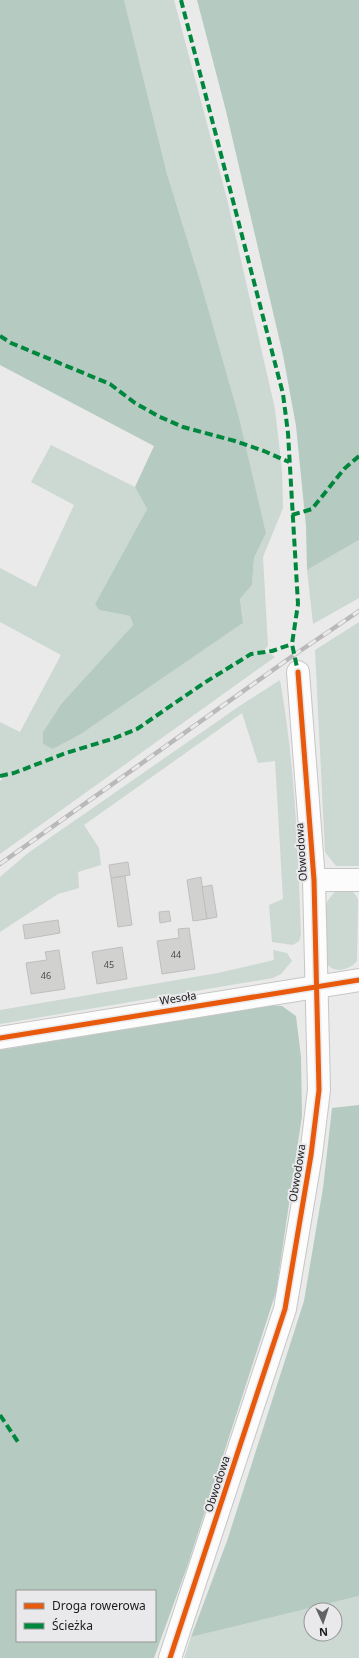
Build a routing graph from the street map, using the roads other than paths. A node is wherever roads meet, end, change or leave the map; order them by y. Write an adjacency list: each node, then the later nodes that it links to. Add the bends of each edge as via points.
1 (298, 672): 2 (street, Obwodowa)
2 (314, 880): 3 (street); 5 (street, Obwodowa)
3 (359, 880)
4 (359, 980): 5 (street, Wesoła)
5 (315, 986): 6 (street, Wesoła); 7 (street, Obwodowa, via 319,1090 311,1155 285,1309)
6 (0, 1038)
7 (170, 1658)

